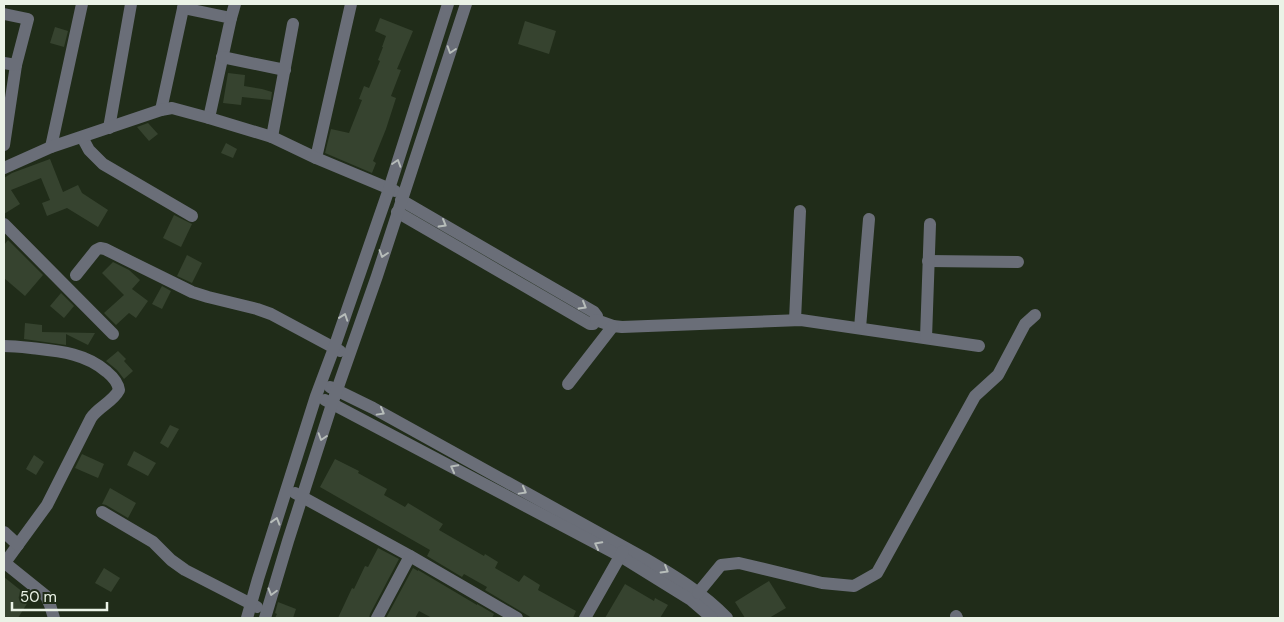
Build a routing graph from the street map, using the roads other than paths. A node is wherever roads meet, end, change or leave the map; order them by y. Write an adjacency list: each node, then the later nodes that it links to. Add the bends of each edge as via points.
1 (82, 4): 20 (street)
2 (131, 4): 16 (street)
3 (235, 4): 9 (street)
4 (351, 4): 21 (street)
5 (448, 4): 23 (street, one-way to 5)
6 (466, 4): 24 (street, one-way to 24)
7 (183, 6): 9 (street); 14 (street)
8 (4, 14): 12 (street, via 28,19)
9 (231, 18): 11 (street)
10 (293, 24): 13 (street)
11 (222, 57): 13 (street); 15 (street)
12 (10, 64): 19 (street)
13 (284, 70): 18 (street)
14 (161, 110): 15 (street, via 172,108); 16 (street)
15 (209, 118): 18 (street)
16 (109, 128): 17 (street)
17 (82, 137): 20 (street); 26 (street, via 90,150 112,171)
18 (272, 137): 21 (street)
19 (4, 145)
20 (51, 147): 22 (street)
21 (316, 158): 23 (street)
22 (4, 168)
23 (388, 189): 24 (street); 41 (street, one-way to 23)
24 (400, 202): 35 (street, via 594,312 596,320); 42 (street, one-way to 42)
25 (800, 211): 34 (street)
26 (192, 216)
27 (869, 219): 36 (street)
28 (4, 224): 37 (street)
29 (930, 224): 30 (street)
30 (928, 261): 31 (street); 38 (street)
31 (1018, 262)
32 (76, 275): 41 (street, via 96,250 105,249 192,292 271,314)
33 (1035, 315): 56 (street, via 1025,324 998,374 975,396 877,574 854,586 822,584 739,563 721,565)
34 (795, 320): 35 (street); 36 (street)
35 (612, 326): 44 (street)
36 (860, 328): 38 (street)
37 (113, 334)
38 (926, 338): 40 (street)
39 (4, 346): 52 (street, via 55,350 85,358 104,369 119,386 116,395 91,418 47,505)
40 (979, 346)
41 (334, 348): 42 (street); 43 (street)
42 (350, 355): 45 (street)
43 (321, 383): 45 (street); 46 (street)
44 (568, 384)
45 (337, 391): 47 (street); 53 (street, one-way to 53, via 382,413)
46 (316, 396): 47 (street); 48 (street)
47 (332, 404): 49 (street, one-way to 49); 53 (street, one-way to 47)
48 (286, 489): 49 (street); 57 (street, one-way to 48)
49 (302, 497): 54 (street); 58 (street, one-way to 58)
50 (102, 512): 57 (street, via 153,542 186,570)
51 (4, 532): 52 (street)
52 (18, 545): 55 (street)
53 (623, 552): 56 (street, one-way to 56, via 671,574); 63 (street); 64 (street, via 692,600)
54 (410, 556): 61 (street); 62 (street)
55 (4, 563): 59 (street, via 46,596)
56 (698, 593): 65 (street)
57 (251, 605): 58 (street); 60 (street)
58 (266, 615)
59 (54, 618)
60 (247, 618)
61 (377, 618)
62 (517, 618)
63 (585, 618)
64 (712, 618)
65 (727, 618)

